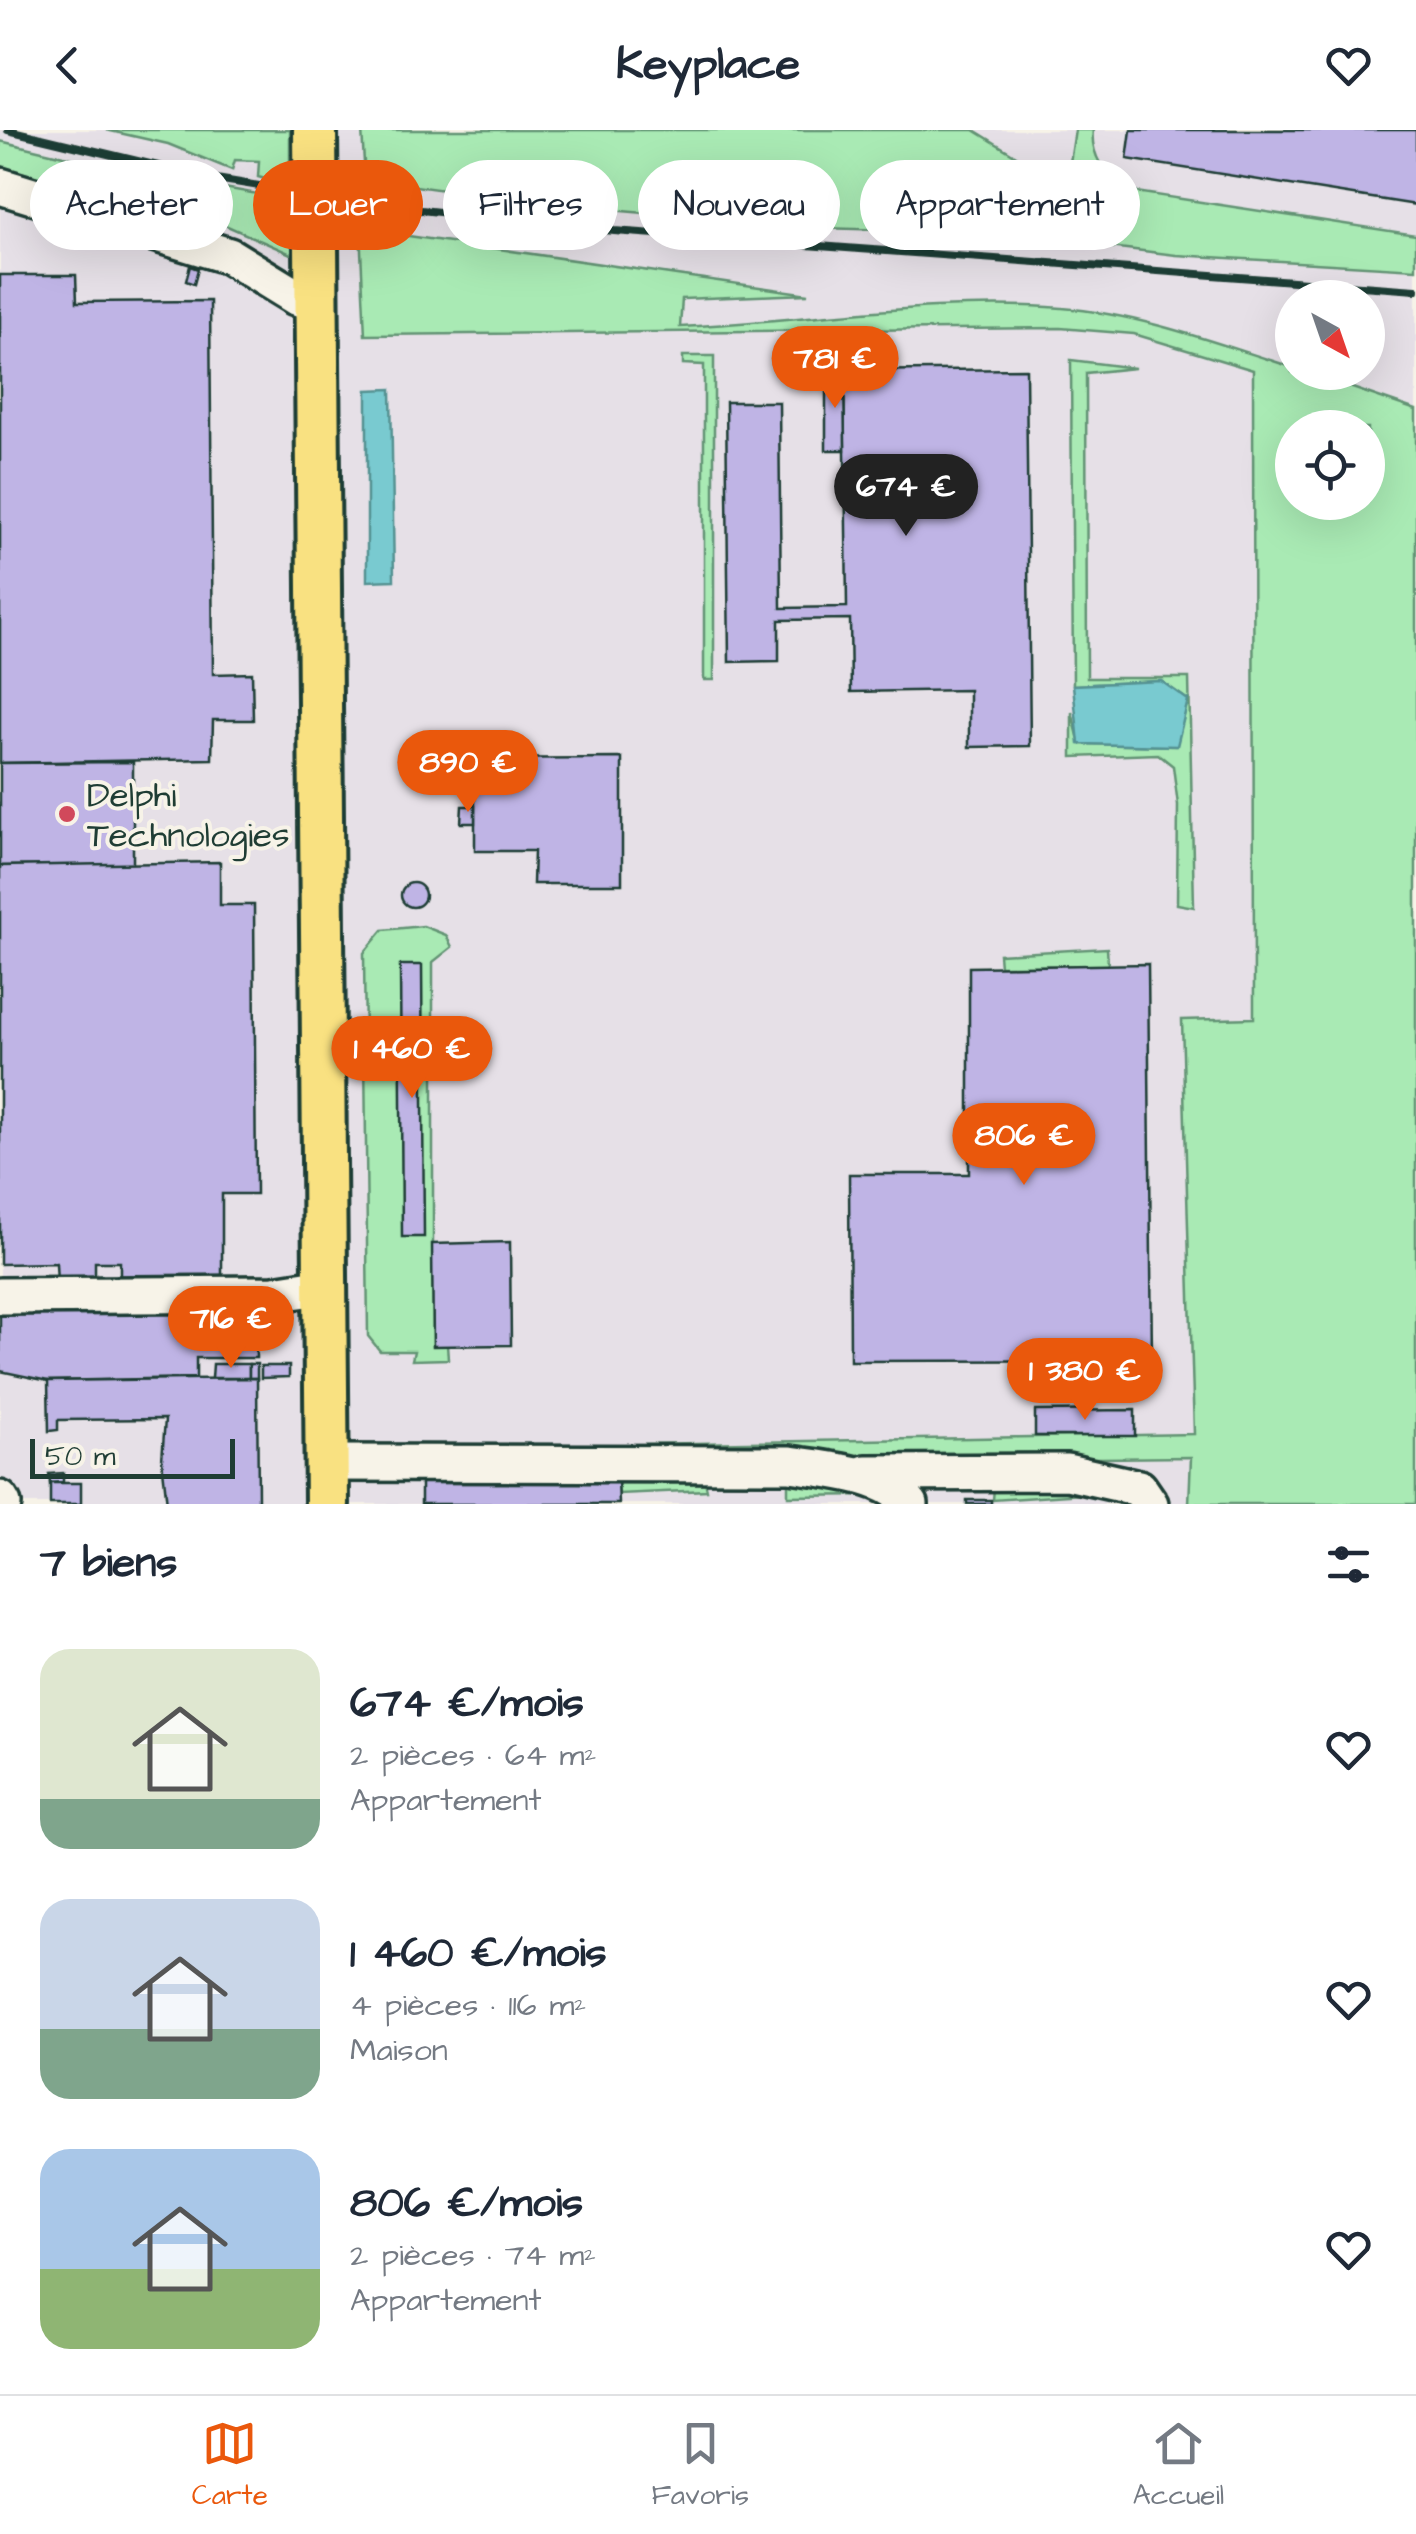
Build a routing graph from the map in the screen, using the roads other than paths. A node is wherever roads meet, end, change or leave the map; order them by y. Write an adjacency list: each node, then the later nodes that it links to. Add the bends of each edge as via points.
1 (315, 130): 3 (main road)
2 (0, 186): 3 (lane, via 229,256)
3 (319, 304): 4 (main road)
4 (325, 1286): 5 (lane, via 274,1294); 7 (main road)
5 (0, 1296)
6 (847, 1472): 7 (lane, via 790,1464); 8 (lane, via 901,1492); 9 (lane, via 1067,1472 1140,1488)
7 (327, 1483)
8 (910, 1504)
9 (1150, 1504)

